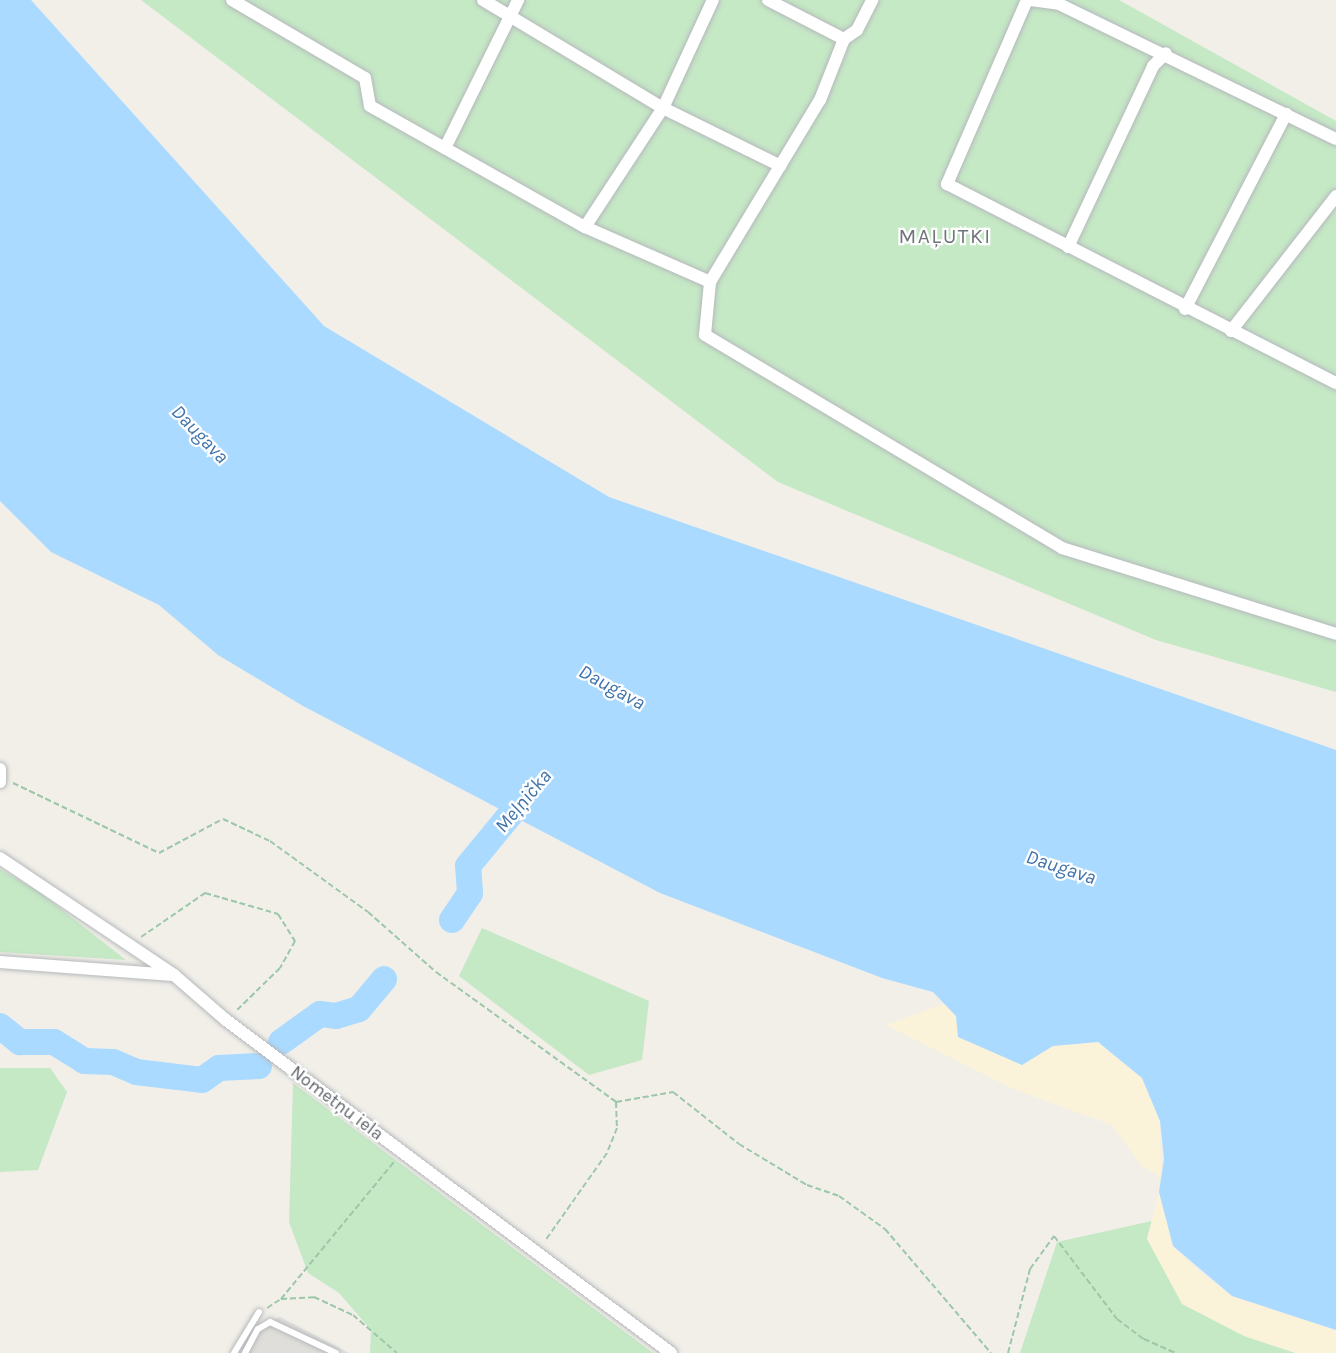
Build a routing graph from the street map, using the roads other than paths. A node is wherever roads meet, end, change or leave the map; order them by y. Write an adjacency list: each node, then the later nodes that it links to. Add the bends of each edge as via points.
1 (232, 0): 14 (street, via 365,78 370,106)
2 (483, 0): 8 (street)
3 (518, 0): 8 (street)
4 (713, 0): 11 (street)
5 (768, 0): 9 (street)
6 (872, 0): 9 (street, via 857,30)
7 (1029, 0): 10 (street, via 1059,4); 18 (street, via 946,184)
8 (510, 15): 11 (street); 14 (street)
9 (844, 39): 15 (street, via 820,100)
10 (1166, 53): 12 (street); 18 (street, via 1153,66)
11 (663, 108): 15 (street); 17 (street)
12 (1286, 114): 13 (street); 20 (street)
13 (1336, 139)
14 (445, 148): 17 (street)
15 (781, 166): 19 (street)
16 (1336, 196): 21 (street)
17 (585, 226): 19 (street)
18 (1068, 247): 20 (street)
19 (710, 282): 23 (street, via 705,335 1062,548)
20 (1185, 309): 21 (street)
21 (1231, 331): 22 (street)
22 (1336, 383)
23 (1336, 634)
24 (0, 858): 26 (street, Nometņu iela)
25 (0, 962): 26 (street)
26 (174, 975): 31 (street, Nometņu iela, via 226,1020)
27 (259, 1312): 28 (lane)
28 (234, 1353)
29 (245, 1353): 30 (lane, via 258,1329 270,1322)
30 (336, 1353)
31 (671, 1353)

